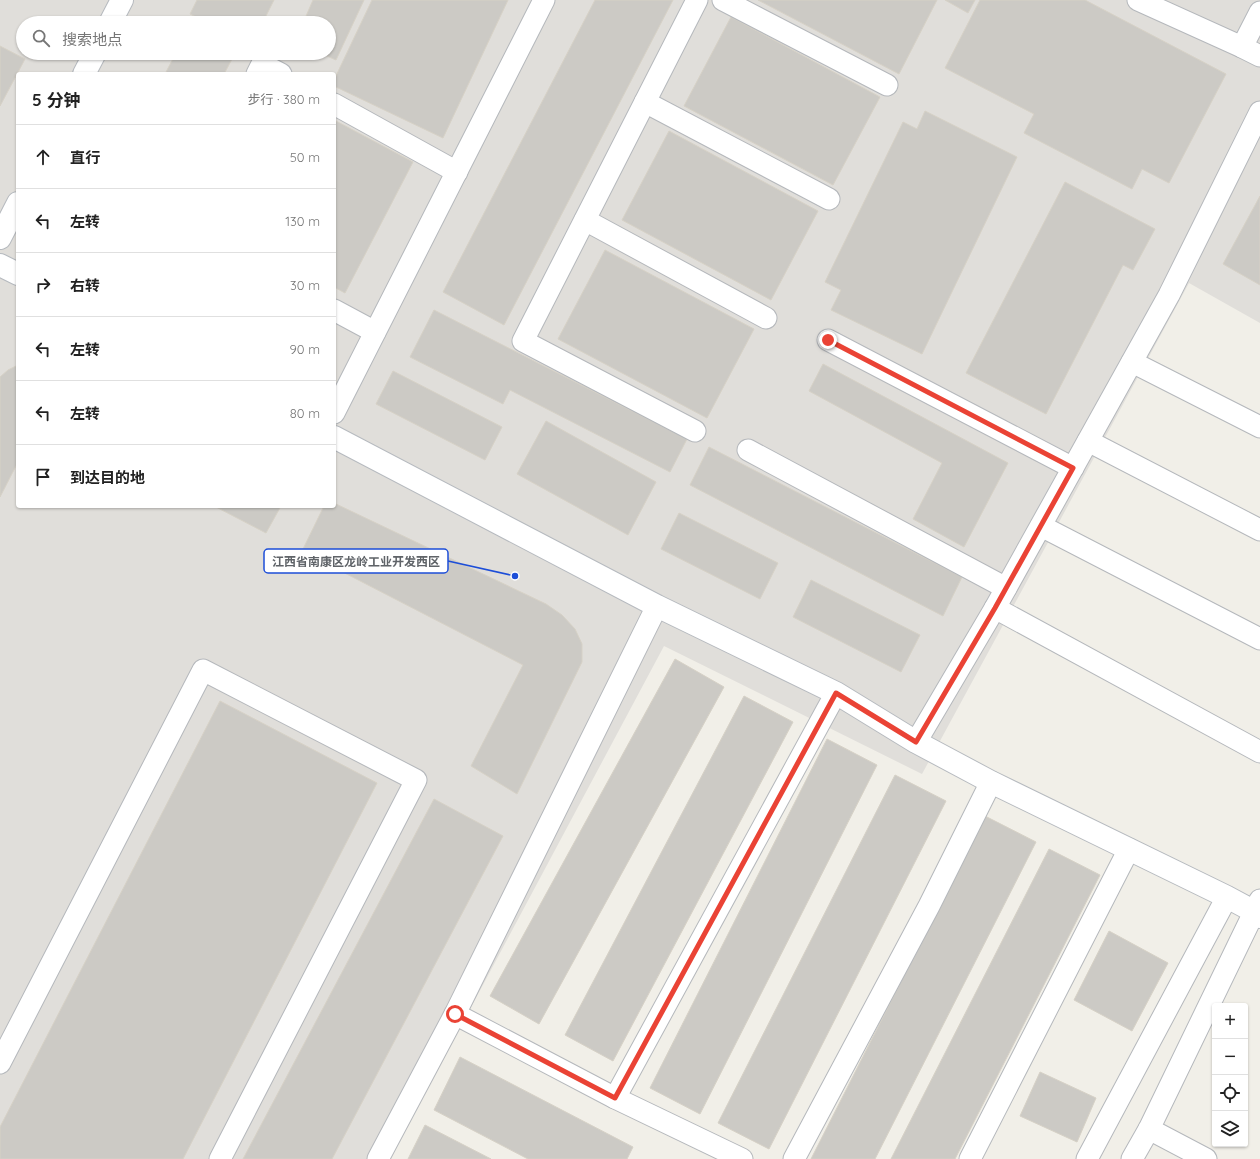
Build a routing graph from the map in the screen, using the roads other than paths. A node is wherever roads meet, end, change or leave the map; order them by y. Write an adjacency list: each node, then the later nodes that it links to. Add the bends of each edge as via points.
1 (122, 0): 7 (street)
2 (544, 0): 17 (street)
3 (697, 0): 14 (street)
4 (723, 0): 13 (street)
5 (1138, 0): 8 (street)
6 (1260, 12): 8 (street)
7 (114, 16)
8 (1251, 51)
9 (91, 60): 10 (street)
10 (85, 72)
11 (258, 72): 12 (street, via 262,64)
12 (277, 72)
13 (887, 85)
14 (645, 102): 18 (street); 20 (street)
15 (336, 105): 17 (street)
16 (1260, 112): 28 (street, via 1169,295)
17 (457, 172): 26 (street)
18 (829, 199)
19 (16, 207): 21 (street)
20 (585, 220): 25 (street); 31 (street, via 523,341)
21 (0, 238)
22 (0, 265): 23 (street)
23 (16, 273)
24 (336, 311): 26 (street)
25 (766, 318)
26 (375, 332): 29 (street)
27 (828, 340): 35 (street)
28 (1132, 362): 30 (street); 33 (street)
29 (336, 409)
30 (1260, 427)
31 (695, 431)
32 (336, 438): 39 (street)
33 (1088, 441): 35 (street); 37 (street)
34 (748, 450): 38 (street)
35 (1073, 468): 36 (street)
36 (1041, 526): 38 (street); 41 (street)
37 (1260, 530)
38 (1006, 588): 40 (street)
39 (657, 606): 42 (street); 49 (street)
40 (995, 608): 43 (street); 44 (street)
41 (1260, 639)
42 (836, 693): 43 (street); 51 (street)
43 (916, 742): 45 (street)
44 (1260, 752)
45 (991, 782): 46 (street); 56 (street, via 929,906)
46 (1129, 849): 47 (street); 57 (street)
47 (1227, 897): 48 (street); 58 (street)
48 (1258, 910): 52 (street)
49 (455, 1014): 51 (street); 54 (street)
50 (0, 1063): 53 (street, via 204,670 416,780)
51 (615, 1098): 55 (street)
52 (1149, 1129): 59 (street); 60 (street)
53 (220, 1159)
54 (378, 1159)
55 (742, 1159)
56 (794, 1159)
57 (970, 1159)
58 (1087, 1159)
59 (1132, 1159)
60 (1206, 1159)

